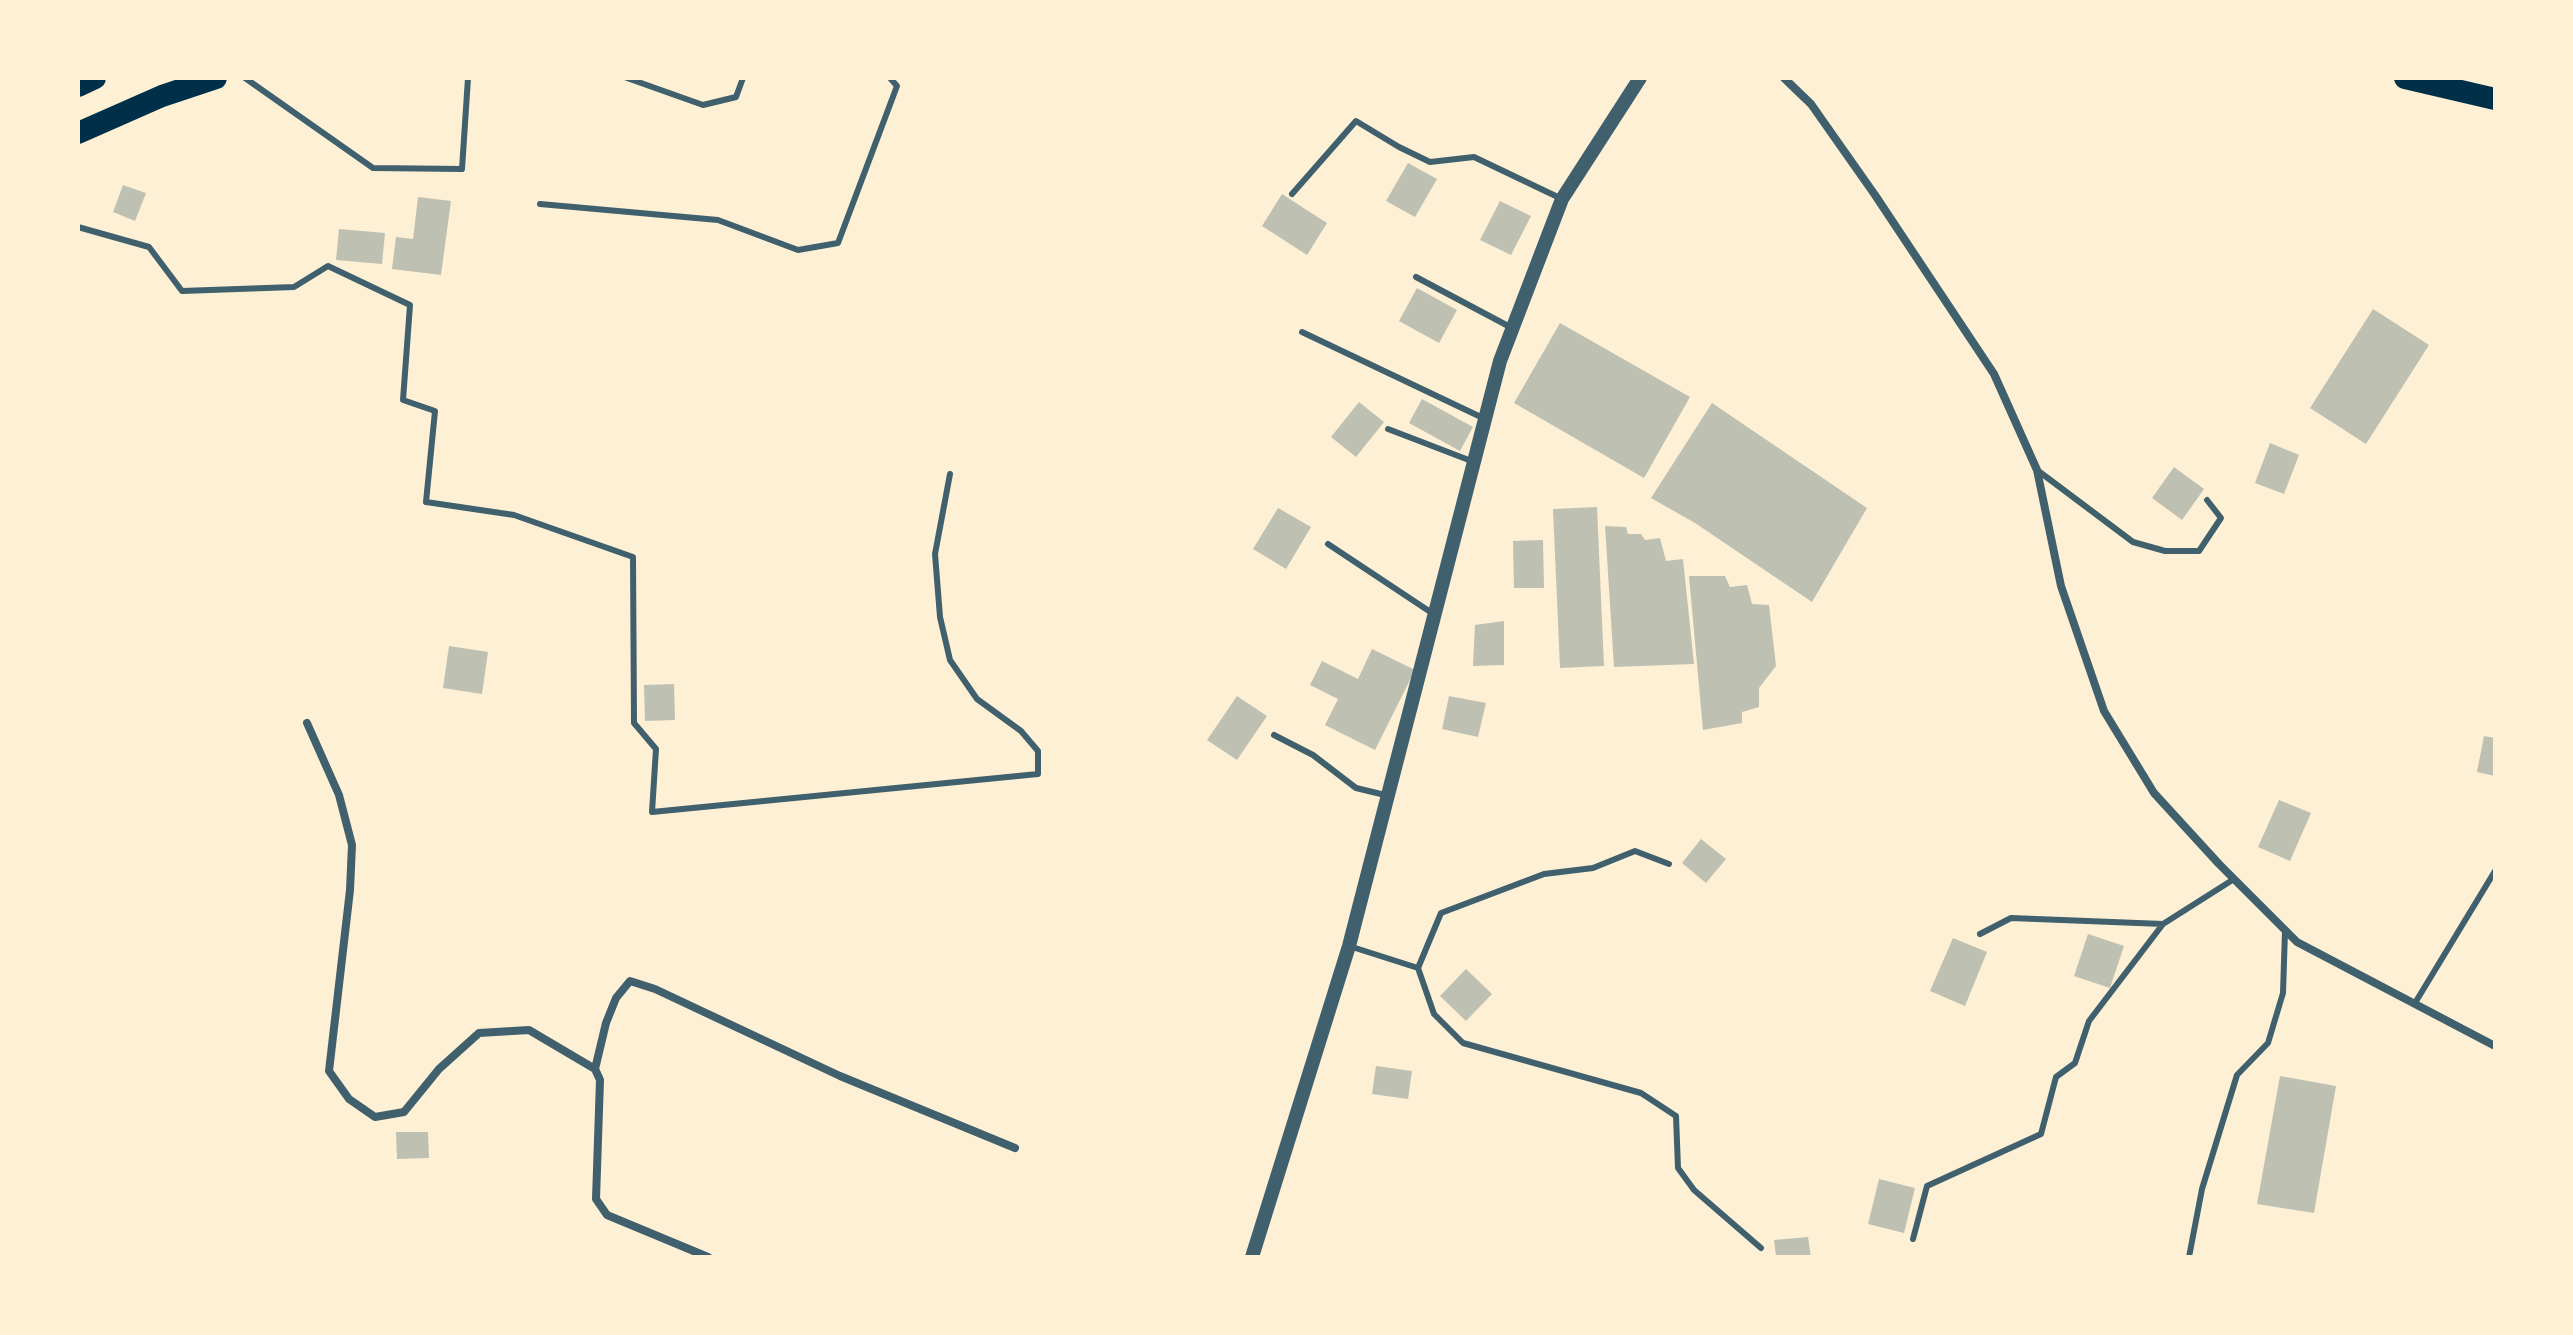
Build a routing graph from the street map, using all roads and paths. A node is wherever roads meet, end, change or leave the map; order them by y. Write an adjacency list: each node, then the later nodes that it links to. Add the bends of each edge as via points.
1 (95, 78): 11 (highway)
2 (216, 78): 13 (highway)
3 (245, 78): 4 (lane, via 373,168 462,169)
4 (468, 78)
5 (627, 78): 6 (lane, via 703,105 736,97)
6 (743, 78)
7 (890, 78): 16 (lane, via 897,86 838,243 798,250 718,220)
8 (1640, 78): 15 (street)
9 (1784, 78): 24 (street, via 1811,104 1994,374)
10 (2405, 78): 12 (highway)
11 (78, 86)
12 (2495, 99)
13 (78, 133)
14 (1292, 194): 15 (lane, via 1356,121 1430,162 1474,157)
15 (1562, 199): 19 (street)
16 (540, 204)
17 (78, 227): 25 (lane, via 149,247 182,291 294,287 328,266 410,305 403,400 435,411 426,502 514,515 633,557 634,723 656,749 652,812 1038,774 1038,751 1021,731 977,699 950,660 935,554)
18 (1416, 277): 19 (lane)
19 (1513, 329): 21 (street)
20 (1302, 332): 21 (lane)
21 (1485, 420): 23 (street)
22 (1388, 429): 23 (lane)
23 (1474, 462): 28 (street)
24 (2037, 470): 26 (lane, via 2133,542 2165,551 2199,551 2221,518); 34 (street, via 2061,586 2104,711 2154,793)
25 (950, 474)
26 (2207, 500)
27 (1328, 544): 28 (lane)
28 (1435, 615): 31 (street)
29 (307, 723): 42 (street, via 339,795 352,845 329,1071 349,1099 375,1117 404,1112 439,1069 479,1033 529,1030)
30 (1274, 735): 31 (lane, via 1313,755 1356,788)
31 (1388, 796): 38 (street)
32 (1669, 864): 39 (lane, via 1635,851 1593,868 1544,874 1441,913)
33 (2495, 871): 40 (lane)
34 (2234, 879): 35 (lane); 36 (street)
35 (2163, 924): 37 (lane, via 2011,918); 44 (lane, via 2089,1021 2075,1063 2056,1077 2041,1134 1927,1186)
36 (2285, 931): 40 (street); 48 (lane, via 2283,993 2268,1043 2237,1075 2202,1189)
37 (1980, 934)
38 (1349, 946): 39 (lane); 47 (street)
39 (1418, 968): 45 (lane, via 1434,1014 1463,1043 1641,1093 1676,1116 1678,1168 1694,1190)
40 (2415, 1003): 41 (street)
41 (2495, 1046)
42 (595, 1069): 43 (street, via 606,1023 630,981); 46 (street, via 600,1080 596,1199 607,1215)
43 (1015, 1148)
44 (1913, 1239)
45 (1761, 1248)
46 (708, 1257)
47 (1252, 1257)
48 (2189, 1257)

